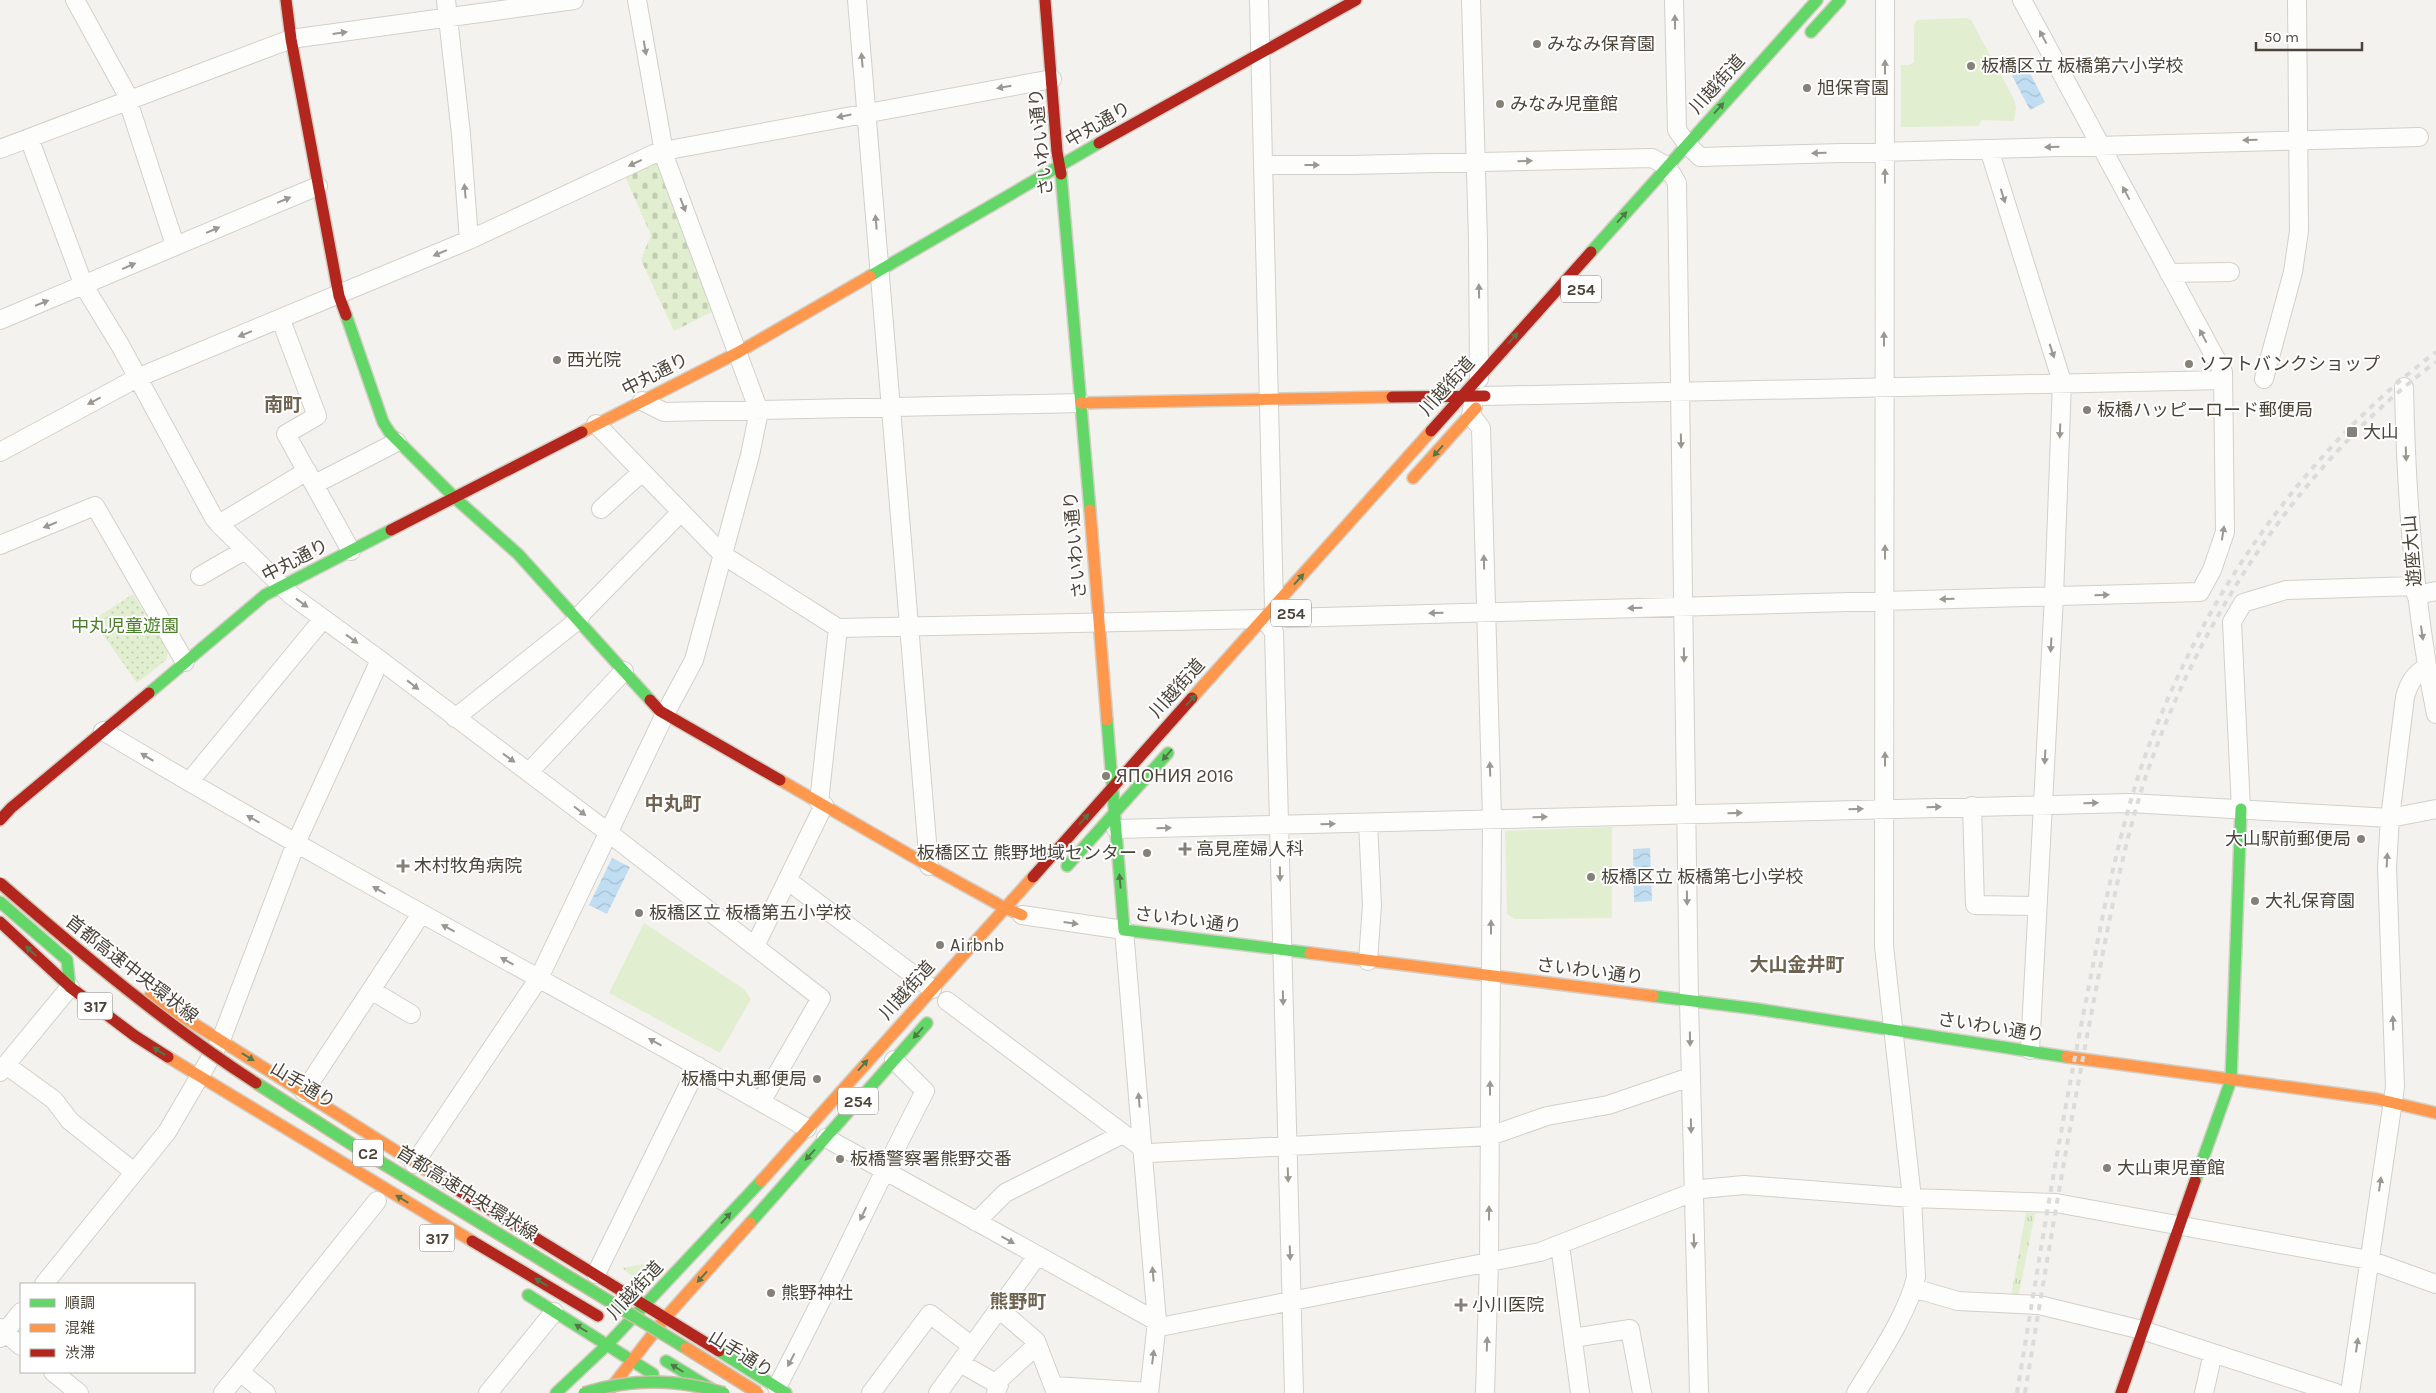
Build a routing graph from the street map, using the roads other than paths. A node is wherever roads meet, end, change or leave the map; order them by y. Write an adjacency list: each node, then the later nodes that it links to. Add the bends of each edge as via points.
1 (76, 0): 21 (street)
2 (286, 0): 17 (main road)
3 (574, 0): 16 (street)
4 (637, 0): 31 (street, one-way to 31)
5 (857, 0): 22 (street, one-way to 5)
6 (1045, 0): 20 (main road, さいわい通り)
7 (1259, 0): 19 (street)
8 (1356, 0): 19 (main road, 中丸通り)
9 (1471, 0): 34 (street)
10 (1674, 0): 27 (street, one-way to 10, via 1676,130)
11 (1817, 0): 27 (main road, 川越街道 / 254, one-way to 11)
12 (1840, 0): 18 (main road)
13 (1885, 0): 32 (street, one-way to 13)
14 (2022, 0): 28 (street, one-way to 14)
15 (2297, 0): 25 (street)
16 (446, 9): 17 (street, one-way to 16); 41 (street, one-way to 16)
17 (291, 39): 21 (street); 39 (main road)
18 (1802, 43)
19 (1261, 51): 35 (street); 37 (main road, 中丸通り)
20 (1052, 78): 22 (street, one-way to 22); 37 (main road, さいわい通り)
21 (129, 101): 24 (street); 42 (street)
22 (866, 112): 31 (street, one-way to 31); 43 (street, one-way to 22)
23 (2419, 137): 25 (street)
24 (29, 138): 29 (street); 46 (street)
25 (2298, 139): 28 (street, one-way to 28); 53 (street, via 2299,231 2293,272)
26 (1712, 143): 33 (main road)
27 (1686, 144): 33 (street); 36 (main road, 川越街道 / 254)
28 (2101, 146): 30 (street, one-way to 30); 44 (street, one-way to 28)
29 (0, 149)
30 (1989, 149): 32 (street); 56 (street, one-way to 56)
31 (664, 150): 41 (street, one-way to 41); 50 (street, one-way to 50)
32 (1885, 150): 33 (street, one-way to 33); 57 (street, one-way to 32)
33 (1697, 160)
34 (1476, 162): 35 (street, one-way to 34); 36 (street, one-way to 36, via 1652,158); 51 (street, one-way to 34)
35 (1264, 165): 61 (street)
36 (1667, 166): 38 (street); 51 (main road, 川越街道 / 254, one-way to 36)
37 (1060, 167): 43 (main road, 中丸通り); 63 (main road, さいわい通り)
38 (1680, 179): 40 (main road); 59 (street)
39 (318, 186): 42 (street, one-way to 39); 47 (main road)
40 (1664, 197)
41 (469, 240): 47 (street, one-way to 47)
42 (175, 245): 46 (street, one-way to 42)
43 (880, 271): 50 (main road, 中丸通り); 64 (street)
44 (2169, 272): 45 (street); 54 (street, one-way to 44, via 2222,372)
45 (2230, 272)
46 (84, 286): 48 (street, one-way to 46); 52 (street)
47 (339, 296): 49 (street); 68 (main road, via 385,426)
48 (0, 320)
49 (281, 320): 52 (street, one-way to 52); 71 (street, via 317,416 286,434)
50 (737, 353): 62 (main road, 中丸通り); 65 (street)
51 (1481, 374): 60 (street)
52 (137, 378): 69 (street, one-way to 69); 76 (street)
53 (2264, 379)
54 (2223, 380): 56 (street); 85 (street, one-way to 54, via 2200,592 2212,570 2225,532)
55 (1498, 382): 60 (main road, 川越街道 / 254)
56 (2062, 382): 57 (street); 85 (street, one-way to 85)
57 (1884, 387): 59 (street); 86 (street, one-way to 57)
58 (2404, 388): 83 (street, 遊座大山, one-way to 83, via 2408,501)
59 (1680, 392): 60 (street); 88 (street, one-way to 88)
60 (1474, 396): 61 (main road); 66 (street); 91 (main road, 川越街道 / 254, one-way to 60)
61 (1270, 398): 63 (main road); 91 (street)
62 (642, 401): 65 (street, via 664,412); 67 (main road, 中丸通り)
63 (1081, 403): 64 (street); 93 (main road, さいわい通り)
64 (891, 407): 65 (street); 94 (street)
65 (759, 410): 80 (street)
66 (1471, 414): 72 (main road, 川越街道, one-way to 72); 89 (street, one-way to 66, via 1481,428)
67 (596, 424): 70 (street); 73 (main road, 中丸通り)
68 (397, 442): 71 (street); 73 (main road)
69 (0, 452)
70 (642, 472): 74 (street); 75 (street)
71 (311, 478): 76 (street); 79 (street)
72 (1405, 487)
73 (455, 498): 79 (main road, 中丸通り); 92 (main road, via 511,546)
74 (601, 509)
75 (680, 512): 80 (street); 92 (street)
76 (219, 524): 78 (street)
77 (0, 545): 98 (street, one-way to 77, via 95,506)
78 (245, 550): 81 (street); 82 (street)
79 (351, 551): 82 (main road, 中丸通り)
80 (723, 555): 95 (street); 101 (street, via 694,660)
81 (200, 576)
82 (282, 586): 90 (street, one-way to 90); 98 (main road, 中丸通り, via 259,600)
83 (2416, 591): 84 (street); 99 (street, 遊座大山, one-way to 99); 113 (street, via 2286,590 2243,603 2232,622)
84 (2436, 591)
85 (2054, 596): 86 (street, one-way to 86); 110 (street, one-way to 110)
86 (1885, 601): 88 (street); 112 (street, one-way to 86)
87 (1300, 603): 91 (main road, 川越街道 / 254)
88 (1683, 606): 89 (street, one-way to 89); 115 (street, one-way to 115)
89 (1485, 611): 91 (street, one-way to 91); 116 (street, one-way to 89)
90 (323, 619): 97 (street, one-way to 97); 107 (street)
91 (1275, 619): 93 (street); 96 (main road, 川越街道 / 254); 108 (main road, 川越街道 / 254, one-way to 91); 121 (street)
92 (578, 620): 100 (main road); 103 (street)
93 (1099, 622): 94 (street); 108 (main road, さいわい通り)
94 (909, 627): 95 (street); 124 (street)
95 (838, 628): 109 (street)
96 (1262, 647)
97 (380, 660): 103 (street, one-way to 103); 123 (street)
98 (185, 662): 104 (main road, 中丸通り)
99 (2427, 666): 102 (street, 遊座大山); 117 (street, via 2409,683 2405,697)
100 (624, 671): 101 (main road); 106 (street)
101 (665, 714): 109 (main road); 122 (street)
102 (2436, 714)
103 (450, 715): 106 (street, one-way to 106)
104 (103, 731): 107 (street, one-way to 104); 118 (main road, 中丸通り)
105 (1178, 742): 119 (main road, one-way to 119)
106 (529, 772): 122 (street, one-way to 122)
107 (189, 782): 123 (street, one-way to 107)
108 (1112, 788): 119 (main road, さいわい通り); 132 (main road, 川越街道 / 254, one-way to 108)
109 (822, 803): 124 (main road); 127 (street)
110 (2042, 804): 111 (street); 113 (street, one-way to 113, via 2138,803); 131 (street)
111 (1972, 806): 112 (street, one-way to 111); 131 (street, via 1975,905)
112 (1885, 808): 115 (street, one-way to 112); 148 (street, via 1884,946)
113 (2241, 809): 117 (street); 156 (main road)
114 (2436, 809): 117 (street)
115 (1686, 814): 116 (street, one-way to 115); 145 (street, one-way to 145)
116 (1492, 818): 120 (street); 140 (street, one-way to 116)
117 (2390, 818): 159 (street, one-way to 117, via 2395,1087 2387,867)
118 (0, 820)
119 (1115, 822): 121 (street, one-way to 121); 126 (main road); 136 (main road, さいわい通り, one-way to 119)
120 (1368, 823): 121 (street, one-way to 120); 139 (street, via 1372,905)
121 (1279, 825): 138 (street, one-way to 138)
122 (609, 833): 137 (street); 141 (street)
123 (296, 842): 133 (street, one-way to 123); 149 (street)
124 (929, 866): 132 (main road)
125 (0, 872): 149 (main road, 317, via 147,994)
126 (1060, 873)
127 (787, 880): 137 (street); 143 (street)
128 (0, 884): 225 (main road, 首都高速中央環状線 / C2, bridge, via 137,998 232,1068)
129 (0, 896): 224 (main road, 首都高速中央環状線 / C2, bridge, via 134,1002 230,1070 385,1170)
130 (0, 902): 142 (main road, via 67,960)
131 (2037, 906): 150 (street)
132 (1004, 908): 134 (main road); 143 (main road, 川越街道 / 254)
133 (421, 914): 141 (street, one-way to 133); 144 (street)
134 (1023, 914): 136 (street, one-way to 136)
135 (0, 922): 142 (main road, 317, one-way to 135)
136 (1124, 930): 138 (main road, さいわい通り); 166 (street, one-way to 136)
137 (755, 946): 158 (street, via 821,998)
138 (1282, 950): 139 (main road, さいわい通り); 165 (street, one-way to 165)
139 (1368, 961): 140 (main road, さいわい通り)
140 (1490, 976): 145 (main road, さいわい通り); 163 (street, one-way to 140)
141 (539, 978): 152 (street, one-way to 141); 168 (street)
142 (70, 987): 153 (street); 154 (main road, 317, one-way to 142, via 135,1036)
143 (932, 989): 161 (main road, 川越街道 / 254, one-way to 143)
144 (371, 990): 147 (street); 157 (street)
145 (1689, 1001): 148 (main road, さいわい通り); 155 (street, one-way to 155)
146 (943, 1005): 151 (main road, 川越街道 / 254, one-way to 151); 162 (street)
147 (411, 1014)
148 (1892, 1028): 150 (main road, さいわい通り); 172 (street)
149 (218, 1044): 154 (street); 157 (main road, 317, one-way to 157); 185 (main road, 山手通り / 317, via 231,1062)
150 (2030, 1050): 156 (main road, さいわい通り)
151 (894, 1060): 164 (main road, 川越街道 / 254); 169 (street, via 925,1091)
152 (698, 1066): 158 (street); 180 (street)
153 (3, 1068): 170 (street, via 54,1100 70,1121)
154 (200, 1077): 167 (main road, 317, via 211,1093); 170 (street, via 168,1132); 191 (main road, 317, one-way to 154)
155 (1690, 1077): 163 (street, via 1608,1105 1547,1116); 171 (street, one-way to 171)
156 (2231, 1080): 159 (main road, さいわい通り); 175 (main road)
157 (304, 1092): 168 (main road, 317)
158 (761, 1102): 161 (street)
159 (2392, 1102): 160 (main road, さいわい通り); 178 (street, one-way to 159)
160 (2436, 1114)
161 (800, 1124): 187 (main road, 川越街道 / 254, one-way to 161, via 738,1206)
162 (1123, 1134): 166 (street); 174 (street, via 1005,1193)
163 (1490, 1136): 165 (street); 179 (street, one-way to 163)
164 (826, 1138): 169 (street); 192 (main road, 川越街道 / 254, one-way to 192)
165 (1287, 1145): 166 (street, via 1149,1153); 186 (street, one-way to 186)
166 (1142, 1149): 193 (street, one-way to 166)
167 (304, 1153)
168 (414, 1164): 180 (main road, 317)
169 (884, 1170): 174 (street); 210 (street, one-way to 210)
170 (134, 1172): 181 (street)
171 (1692, 1192): 172 (street, via 1744,1185); 176 (street); 232 (street, one-way to 232)
172 (1912, 1198): 175 (street, via 2048,1202); 183 (street, via 1916,1277)
173 (377, 1201): 206 (street)
174 (976, 1222): 177 (street, one-way to 177)
175 (2179, 1224): 178 (street); 194 (main road)
176 (1560, 1245): 179 (street); 196 (street)
177 (1037, 1256): 188 (street); 193 (street)
178 (2369, 1260): 182 (street); 237 (street, one-way to 178)
179 (1489, 1262): 186 (street); 229 (street, one-way to 179)
180 (596, 1274): 187 (main road, 317)
181 (45, 1283)
182 (2436, 1284)
183 (1913, 1288): 194 (street, via 1958,1301 2039,1305); 233 (street, via 1886,1343)
184 (521, 1291): 189 (main road)
185 (611, 1294)
186 (1291, 1301): 193 (street, via 1164,1326); 228 (street)
187 (645, 1305): 192 (main road, 317); 198 (main road, 川越街道 / 254)
188 (999, 1309): 199 (street); 201 (street)
189 (554, 1312): 198 (main road, one-way to 189); 215 (street)
190 (20, 1313): 195 (street)
191 (598, 1316)
192 (666, 1318): 203 (main road, 川越街道 / 254); 210 (main road, 317)
193 (1157, 1322): 211 (street, one-way to 193)
194 (2142, 1330): 202 (street); 234 (main road)
195 (2, 1333): 197 (street)
196 (1573, 1338): 230 (street); 231 (street, via 1630,1329)
197 (20, 1345)
198 (607, 1345): 203 (main road); 216 (main road, 川越街道 / 254)
199 (1037, 1345): 208 (street, via 1000,1379); 209 (street)
200 (694, 1346): 210 (main road, 山手通り)
201 (972, 1346): 205 (street); 226 (street, via 930,1314)
202 (2213, 1353): 235 (street); 236 (street)
203 (634, 1361): 218 (main road, 川越街道 / 254); 220 (main road)
204 (666, 1361): 222 (main road, one-way to 204)
205 (960, 1363): 208 (street); 227 (street)
206 (240, 1372): 213 (street); 214 (street)
207 (54, 1373): 212 (street)
208 (997, 1389)
209 (1055, 1389): 211 (street)
210 (778, 1391)
211 (1149, 1392)
212 (79, 1393)
213 (223, 1393)
214 (266, 1393)
215 (488, 1393)
216 (556, 1393)
217 (584, 1393): 223 (main road, bridge, via 622,1382 656,1380)
218 (607, 1393)
219 (614, 1393): 221 (main road, via 656,1387)
220 (680, 1393)
221 (704, 1393)
222 (718, 1393)
223 (724, 1393)
224 (749, 1393)
225 (758, 1393)
226 (871, 1393)
227 (938, 1393)
228 (1294, 1393)
229 (1485, 1393)
230 (1580, 1393)
231 (1642, 1393)
232 (1699, 1393)
233 (1856, 1393)
234 (2121, 1393)
235 (2204, 1393)
236 (2336, 1393)
237 (2350, 1393)

